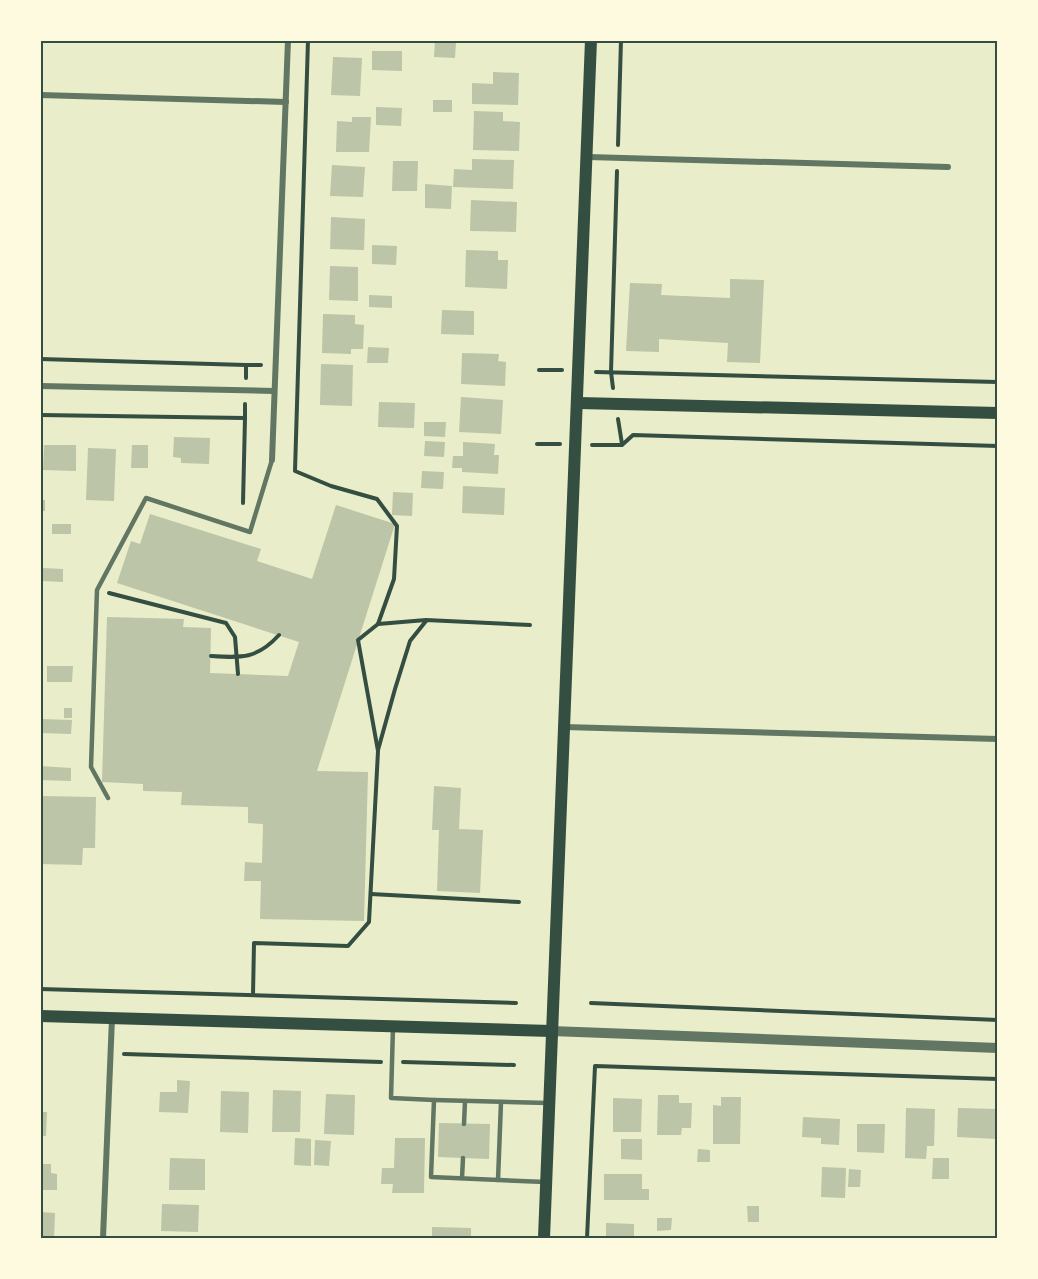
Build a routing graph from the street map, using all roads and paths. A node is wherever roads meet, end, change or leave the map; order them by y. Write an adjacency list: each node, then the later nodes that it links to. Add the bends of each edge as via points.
1 (288, 40): 6 (street)
2 (308, 40): 24 (path, via 295,471 377,499 398,526 394,579)
3 (591, 40): 7 (main road)
4 (621, 40): 8 (path)
5 (40, 95): 6 (street)
6 (286, 102): 14 (street)
7 (588, 157): 8 (street); 15 (main road)
8 (618, 158): 9 (street); 12 (path, via 611,372)
9 (948, 167)
10 (40, 359): 11 (path)
11 (246, 365)
12 (998, 382)
13 (40, 386): 14 (street)
14 (273, 392): 20 (street)
15 (579, 403): 16 (main road); 30 (main road)
16 (998, 413)
17 (40, 415): 21 (path, via 245,418)
18 (622, 445): 19 (path, via 633,435)
19 (998, 446)
20 (272, 460): 22 (lane, via 250,532 146,498)
21 (243, 503)
22 (97, 590): 28 (path, via 226,623 235,637); 33 (lane, via 91,767)
23 (426, 620): 24 (path); 25 (path); 32 (path, via 410,641)
24 (378, 624): 32 (path, via 358,640)
25 (530, 625)
26 (279, 635): 28 (path, via 253,656)
27 (211, 656): 28 (path)
28 (236, 658): 29 (path)
29 (238, 674)
30 (564, 727): 31 (street); 44 (main road)
31 (998, 739)
32 (378, 751): 34 (path)
33 (108, 798)
34 (371, 894): 35 (path); 37 (path, via 369,922 348,946 254,943)
35 (519, 902)
36 (40, 989): 37 (path)
37 (253, 995): 38 (path)
38 (516, 1002)
39 (591, 1003): 42 (path)
40 (40, 1016): 41 (main road)
41 (112, 1018): 43 (main road); 46 (street)
42 (998, 1020)
43 (393, 1027): 44 (main road); 47 (lane)
44 (550, 1031): 45 (street); 53 (main road)
45 (998, 1048)
46 (110, 1053): 47 (path); 59 (street)
47 (392, 1062): 48 (path); 50 (lane, via 391,1098)
48 (514, 1065)
49 (998, 1079): 61 (path, via 595,1066)
50 (434, 1100): 51 (lane); 56 (lane, via 431,1177)
51 (465, 1101): 52 (lane); 54 (lane)
52 (501, 1102): 53 (lane); 57 (lane)
53 (548, 1104): 58 (main road)
54 (464, 1124)
55 (462, 1158): 56 (lane)
56 (462, 1179): 57 (lane)
57 (498, 1180): 58 (lane)
58 (545, 1182): 60 (main road)
59 (103, 1239)
60 (544, 1239)
61 (587, 1239)

